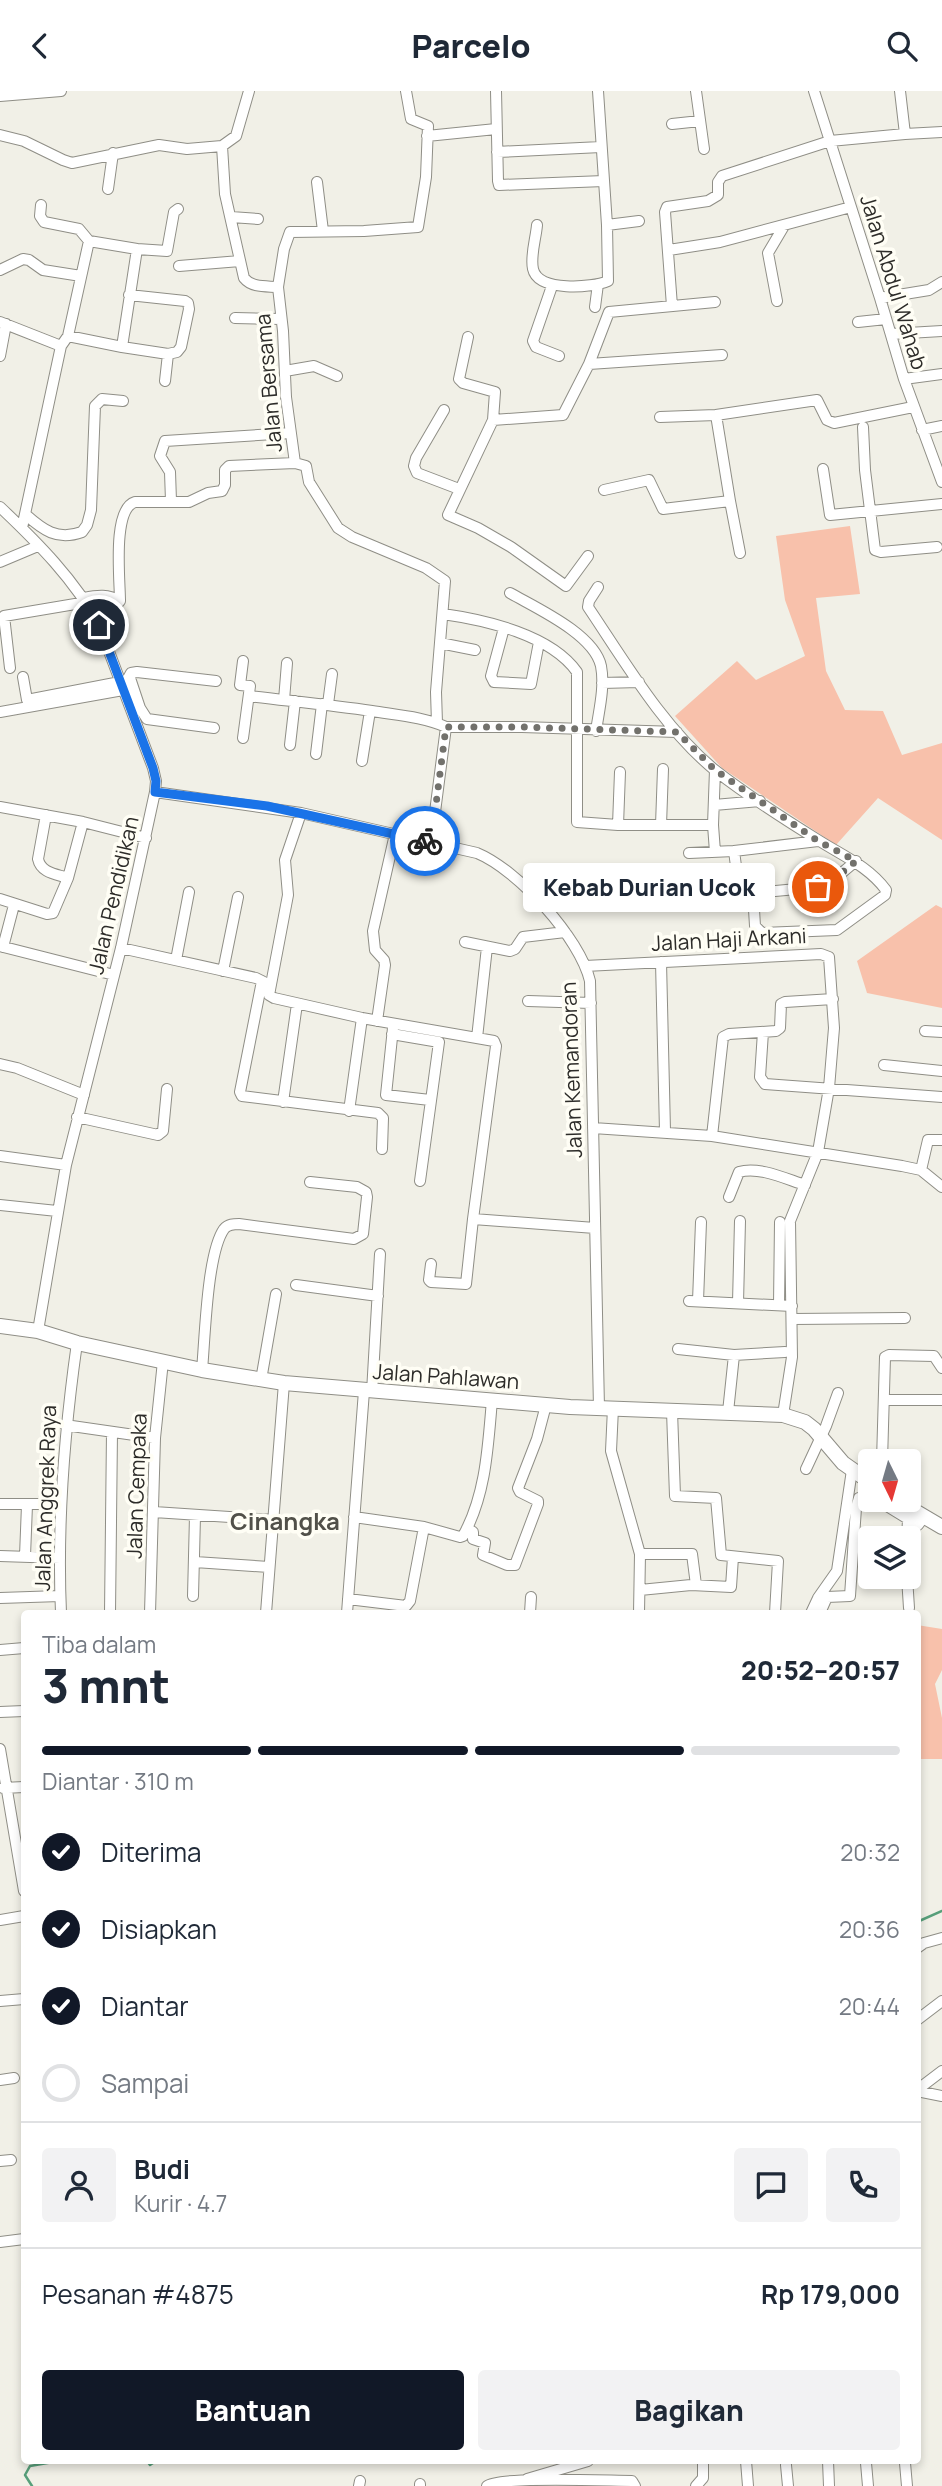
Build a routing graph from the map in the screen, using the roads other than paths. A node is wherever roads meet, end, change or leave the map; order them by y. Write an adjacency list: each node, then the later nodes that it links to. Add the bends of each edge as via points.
1 (61, 91): 9 (street)
2 (249, 91): 18 (street, via 236,136)
3 (406, 91): 16 (street, via 411,119 427,125)
4 (496, 91): 12 (street)
5 (598, 91): 19 (street)
6 (696, 91): 10 (street)
7 (814, 91): 17 (street, Jalan Abdul Wahab)
8 (900, 91): 14 (street)
9 (0, 96)
10 (700, 121): 11 (street); 20 (street)
11 (672, 124)
12 (496, 129): 16 (street); 21 (street)
13 (942, 132): 14 (street)
14 (905, 134): 17 (street)
15 (0, 135): 22 (street, via 67,162)
16 (427, 136): 35 (street, Jalan Bersama, via 418,227)
17 (830, 141): 27 (street, Jalan Abdul Wahab); 38 (street, via 722,176 718,195 708,201 667,207)
18 (222, 146): 22 (street, via 187,149 159,145); 29 (street)
19 (601, 147): 21 (street); 23 (street)
20 (704, 149)
21 (497, 152): 23 (street, via 501,185)
22 (113, 153): 25 (street)
23 (604, 181): 33 (street)
24 (317, 182): 35 (street)
25 (108, 189)
26 (41, 205): 36 (street, via 40,219 79,229)
27 (851, 207): 34 (street); 48 (street, Jalan Abdul Wahab)
28 (178, 209): 37 (street, via 167,251)
29 (231, 217): 30 (street); 39 (street)
30 (258, 219)
31 (639, 222): 33 (street)
32 (537, 225): 45 (street, via 533,269)
33 (607, 225): 44 (street, via 610,279)
34 (784, 226): 38 (street); 49 (street, via 768,253)
35 (323, 231): 46 (street, Jalan Bersama, via 290,232)
36 (89, 241): 37 (street); 42 (street)
37 (137, 249): 47 (street)
38 (669, 250): 51 (street)
39 (240, 261): 40 (street); 46 (street, via 248,283)
40 (179, 266)
41 (0, 270): 42 (street, via 23,259 43,269)
42 (81, 276): 61 (street)
43 (942, 282): 48 (street, via 929,290)
44 (598, 284): 45 (street); 52 (street)
45 (552, 286): 66 (street, via 533,341 536,347)
46 (278, 287): 54 (street, Jalan Bersama)
47 (129, 295): 62 (street); 63 (street, via 188,303 181,347)
48 (880, 298): 55 (street, Jalan Abdul Wahab)
49 (777, 301)
50 (715, 302): 51 (street)
51 (672, 306): 67 (street, via 609,312)
52 (595, 307)
53 (235, 319): 54 (street)
54 (281, 319): 68 (street, Jalan Bersama)
55 (886, 319): 56 (street); 59 (street, Jalan Abdul Wahab)
56 (858, 322)
57 (3, 323): 61 (street); 65 (street)
58 (942, 331): 59 (street)
59 (891, 334): 71 (street, Jalan Abdul Wahab)
60 (468, 338): 78 (street, via 459,379 495,392)
61 (64, 341): 62 (street); 93 (street)
62 (122, 347): 63 (street)
63 (168, 354): 72 (street)
64 (722, 355): 67 (street)
65 (0, 356)
66 (559, 356)
67 (589, 364): 78 (street, via 563,415)
68 (285, 371): 70 (street, via 314,366); 82 (street, Jalan Bersama)
69 (942, 374): 71 (street)
70 (337, 376)
71 (904, 380): 74 (street, Jalan Abdul Wahab)
72 (164, 381)
73 (122, 401): 93 (street, via 102,400 95,406 91,510 82,532 48,533)
74 (913, 407): 76 (street, via 834,423 827,420 817,400); 81 (street, Jalan Abdul Wahab)
75 (443, 410): 86 (street, via 414,466 418,473)
76 (716, 415): 77 (street); 89 (street)
77 (660, 417)
78 (493, 420): 86 (street)
79 (942, 426): 81 (street)
80 (863, 427): 92 (street)
81 (922, 430): 85 (street, Jalan Abdul Wahab)
82 (290, 433): 83 (street, Jalan Bersama); 88 (street, via 166,441 160,456 170,473)
83 (295, 463): 88 (street, via 229,466 222,491 189,502); 104 (street, Jalan Bersama, via 306,466 309,482 338,529 426,568 445,582)
84 (823, 469): 92 (street, via 828,514)
85 (942, 482)
86 (459, 489): 98 (street, via 448,515 511,547 566,586)
87 (604, 490): 89 (street, via 649,479 663,509)
88 (171, 501): 103 (street, via 135,502 125,508 120,530)
89 (730, 501): 97 (street)
90 (942, 504): 92 (street)
91 (0, 507): 94 (street, Jalan Pendidikan)
92 (870, 510): 96 (street, via 877,551)
93 (25, 513): 94 (street)
94 (22, 528): 95 (street, Jalan Pendidikan)
95 (38, 547): 99 (street); 102 (street, Jalan Pendidikan)
96 (937, 547)
97 (740, 553)
98 (588, 556)
99 (0, 562)
100 (598, 587): 105 (street, via 588,604)
101 (510, 593): 107 (street)
102 (85, 600): 103 (street, via 104,595); 108 (street, Jalan Pendidikan); 114 (street, via 4,616)
103 (120, 601): 108 (street)
104 (443, 614): 106 (street); 110 (street, Jalan Bersama)
105 (594, 617): 107 (street); 118 (street)
106 (504, 628): 109 (street); 109 (street, via 494,682 530,689)
107 (576, 631): 119 (street, via 598,659)
108 (100, 633): 120 (street, Jalan Pendidikan)
109 (539, 642): 128 (street, via 578,672)
110 (440, 643): 111 (street); 126 (street, Jalan Bersama, via 436,692)
111 (475, 650)
112 (243, 661): 121 (street, via 240,685 250,686)
113 (287, 663): 122 (street)
114 (10, 668)
115 (332, 674): 123 (street)
116 (23, 677): 120 (street, via 27,700)
117 (216, 681): 120 (street, via 137,672)
118 (639, 682): 119 (street); 130 (street)
119 (602, 683): 129 (street)
120 (124, 684): 125 (street); 127 (street, via 147,719); 138 (street, Jalan Pendidikan, via 153,768)
121 (249, 696): 122 (street); 131 (street)
122 (289, 701): 123 (street); 132 (street)
123 (325, 704): 124 (street); 133 (street)
124 (370, 711): 126 (street); 134 (street)
125 (0, 712)
126 (441, 725): 128 (street); 151 (street, Jalan Bersama)
127 (214, 727)
128 (576, 729): 129 (street); 145 (street, via 577,822)
129 (596, 731): 130 (street)
130 (677, 732): 136 (street)
131 (243, 738)
132 (290, 745)
133 (316, 754)
134 (362, 761)
135 (663, 769): 146 (street)
136 (715, 770): 139 (street); 140 (street)
137 (620, 772): 145 (street)
138 (155, 792): 142 (street, Jalan Kemandoran); 149 (street, Jalan Pendidikan)
139 (760, 801): 140 (street); 150 (street)
140 (714, 805): 147 (street)
141 (0, 807): 143 (street)
142 (301, 813): 148 (street, Jalan Kemandoran); 174 (street, via 285,860 288,895)
143 (46, 815): 144 (street); 157 (street, via 39,866)
144 (83, 822): 149 (street); 157 (street)
145 (618, 825): 146 (street)
146 (661, 825): 147 (street)
147 (713, 825): 153 (street)
148 (395, 834): 151 (street, Jalan Kemandoran); 180 (street, via 373,931 375,950 385,965)
149 (146, 838): 168 (street, Jalan Pendidikan)
150 (818, 841): 152 (street); 155 (street)
151 (431, 843): 163 (street, Jalan Kemandoran, via 490,859)
152 (734, 851): 153 (street); 159 (street, via 739,889)
153 (715, 852): 154 (street)
154 (689, 853)
155 (856, 861): 159 (street, via 818,887); 159 (street, via 886,893 837,930 762,933 755,926)
156 (689, 877): 163 (street, via 554,878 549,884)
157 (68, 878): 162 (street, via 53,913)
158 (189, 892): 169 (street)
159 (753, 893)
160 (238, 897): 172 (street)
161 (0, 899): 162 (street)
162 (14, 905): 166 (street)
163 (548, 910): 164 (street, Jalan Kemandoran)
164 (565, 932): 167 (street, via 523,937 513,951); 171 (street, Jalan Kemandoran)
165 (465, 942): 167 (street)
166 (1, 946): 173 (street)
167 (487, 947): 185 (street)
168 (121, 948): 169 (street); 173 (street, Jalan Pendidikan)
169 (176, 960): 172 (street)
170 (661, 962): 171 (street, Jalan Haji Arkani); 175 (street, Jalan Haji Arkani, via 827,954); 198 (street)
171 (585, 966): 177 (street, Jalan Kemandoran)
172 (223, 971): 174 (street)
173 (114, 975): 191 (street, Jalan Pendidikan)
174 (266, 983): 178 (street, via 270,996); 194 (street, via 240,1092)
175 (833, 999): 184 (street, via 785,1002 781,1004 780,1028); 189 (street, Jalan Haji Arkani)
176 (528, 1001): 177 (street)
177 (591, 1003): 197 (street, Jalan Kemandoran)
178 (297, 1004): 179 (street); 194 (street)
179 (362, 1018): 180 (street); 195 (street)
180 (377, 1021): 181 (street)
181 (393, 1029): 185 (street); 193 (street, via 439,1042); 193 (street, via 386,1095)
182 (925, 1031): 183 (street)
183 (942, 1032)
184 (763, 1033): 189 (street, via 763,1083); 199 (street, via 723,1037)
185 (477, 1038): 213 (street, via 494,1041 496,1046)
186 (0, 1064): 191 (street)
187 (884, 1065): 188 (street)
188 (942, 1071)
189 (829, 1088): 192 (street); 202 (street, Jalan Haji Arkani)
190 (167, 1089): 196 (street, via 163,1131 158,1135)
191 (84, 1095): 196 (street, Jalan Pendidikan)
192 (942, 1097)
193 (430, 1100): 206 (street)
194 (283, 1102): 195 (street)
195 (349, 1111): 201 (street, via 378,1113 383,1118)
196 (77, 1117): 204 (street, Jalan Pendidikan)
197 (593, 1128): 198 (street); 217 (street, Jalan Kemandoran)
198 (665, 1132): 199 (street)
199 (712, 1136): 202 (street)
200 (942, 1140): 205 (street, via 928,1140)
201 (382, 1149)
202 (818, 1151): 205 (street); 208 (street, Jalan Haji Arkani)
203 (0, 1156): 204 (street)
204 (66, 1165): 212 (street, Jalan Pendidikan)
205 (921, 1171): 209 (street)
206 (421, 1181)
207 (310, 1182): 236 (street, via 358,1187 366,1192 363,1234 354,1239 239,1224 224,1229 212,1269)
208 (805, 1185): 210 (street, via 743,1170); 225 (street, Jalan Haji Arkani, via 789,1231)
209 (942, 1187)
210 (729, 1197)
211 (0, 1205): 212 (street)
212 (57, 1211): 229 (street, Jalan Pendidikan)
213 (472, 1219): 217 (street); 219 (street, via 467,1283 431,1282)
214 (740, 1221): 223 (street)
215 (701, 1222): 223 (street, via 694,1301)
216 (780, 1222): 224 (street)
217 (595, 1229): 245 (street, Jalan Kemandoran)
218 (380, 1254): 222 (street)
219 (431, 1264)
220 (296, 1285): 222 (street)
221 (276, 1294): 237 (street)
222 (378, 1296): 239 (street)
223 (738, 1303): 224 (street)
224 (779, 1305): 225 (street)
225 (792, 1306): 227 (street, Jalan Haji Arkani)
226 (905, 1318): 227 (street)
227 (793, 1319): 248 (street, Jalan Haji Arkani)
228 (0, 1326): 229 (street, Jalan Pahlawan)
229 (38, 1331): 230 (street, Jalan Pahlawan)
230 (77, 1343): 234 (street, Jalan Pahlawan); 249 (street, Jalan Anggrek Raya)
231 (678, 1349): 233 (street)
232 (785, 1352): 233 (street)
233 (734, 1355): 247 (street)
234 (163, 1361): 236 (street, Jalan Pahlawan); 252 (street, Jalan Cempaka)
235 (942, 1368): 241 (street, via 934,1356 886,1355)
236 (202, 1370): 237 (street, Jalan Pahlawan)
237 (261, 1380): 238 (street, Jalan Pahlawan)
238 (284, 1383): 239 (street, Jalan Pahlawan); 267 (street)
239 (368, 1392): 243 (street, Jalan Pahlawan); 265 (street)
240 (838, 1393): 251 (street)
241 (885, 1400): 242 (street); 253 (street)
242 (942, 1400)
243 (492, 1401): 244 (street, Jalan Pahlawan); 272 (street, via 482,1487)
244 (545, 1405): 245 (street, Jalan Pahlawan); 272 (street, via 519,1488 538,1504 515,1565 483,1555 485,1542 474,1539)
245 (606, 1408): 246 (street, Jalan Pahlawan); 273 (street, Jalan Kemandoran, via 611,1451)
246 (672, 1411): 247 (street, Jalan Pahlawan); 276 (street, via 675,1496 716,1498 719,1552)
247 (728, 1412): 248 (street, Jalan Pahlawan)
248 (783, 1415): 251 (street, Jalan Pahlawan, via 805,1422)
249 (65, 1425): 250 (street); 259 (street, Jalan Anggrek Raya)
250 (112, 1432): 252 (street); 290 (street)
251 (821, 1437): 254 (street); 255 (street, Jalan Pahlawan)
252 (155, 1438): 263 (street, Jalan Cempaka)
253 (883, 1449)
254 (806, 1469)
255 (852, 1470): 256 (street, Jalan Pahlawan); 297 (street, via 838,1571)
256 (858, 1474)
257 (858, 1502): 298 (street, via 850,1596 827,1597)
258 (0, 1504): 260 (street)
259 (60, 1504): 260 (street); 277 (street, Jalan Anggrek Raya)
260 (27, 1505): 275 (street)
261 (896, 1512): 268 (street)
262 (916, 1512): 266 (street)
263 (154, 1513): 264 (street); 291 (street, Jalan Cempaka)
264 (195, 1516): 267 (street); 278 (street)
265 (354, 1517): 270 (street); 287 (street)
266 (924, 1517): 268 (street, via 918,1525); 271 (street)
267 (274, 1520): 279 (street)
268 (908, 1520): 269 (street)
269 (908, 1526)
270 (424, 1527): 272 (street, via 460,1537); 287 (street, via 409,1604)
271 (942, 1527)
272 (467, 1528)
273 (640, 1554): 280 (street, via 692,1554); 282 (street, Jalan Kemandoran)
274 (0, 1556): 275 (street)
275 (25, 1556): 277 (street)
276 (733, 1557): 280 (street, via 731,1587); 296 (street, via 778,1561)
277 (60, 1558): 283 (street, Jalan Anggrek Raya)
278 (195, 1562): 279 (street); 284 (street)
279 (269, 1567): 292 (street)
280 (696, 1585): 282 (street)
281 (908, 1589): 288 (street)
282 (640, 1590): 295 (street, Jalan Kemandoran)
283 (60, 1596): 286 (street); 289 (street, Jalan Anggrek Raya)
284 (193, 1596)
285 (531, 1597): 294 (street)
286 (0, 1598)
287 (348, 1599): 293 (street)
288 (909, 1608)
289 (61, 1610)
290 (110, 1610)
291 (150, 1610)
292 (266, 1610)
293 (347, 1610)
294 (530, 1610)
295 (639, 1610)
296 (775, 1610)
297 (812, 1610)
298 (821, 1610)
299 (21, 1648): 300 (street)
300 (0, 1650)
301 (21, 1711): 302 (street)
302 (0, 1712)
303 (0, 1749): 304 (street)
304 (4, 1789): 306 (street)
305 (0, 1822): 306 (street)
306 (13, 1822): 307 (street)
307 (21, 1853)
308 (21, 1916): 309 (street)
309 (0, 1920)
310 (942, 1938): 311 (street)
311 (921, 1946)
312 (21, 1999): 313 (street)
313 (0, 2001)
314 (942, 2001): 315 (street)
315 (921, 2017)
316 (942, 2071): 319 (street)
317 (14, 2078): 318 (street)
318 (0, 2080)
319 (921, 2087)
320 (921, 2091): 321 (street)
321 (942, 2096)
322 (21, 2239): 323 (street)
323 (0, 2242)
324 (578, 2464): 331 (street)
325 (703, 2464): 334 (street, via 703,2478)
326 (746, 2464): 335 (street)
327 (828, 2464): 337 (street)
328 (866, 2464): 338 (street)
329 (905, 2464): 339 (street)
330 (786, 2465): 336 (street)
331 (518, 2481): 332 (street, via 495,2481); 333 (street, via 632,2481)
332 (487, 2486)
333 (635, 2486)
334 (696, 2486)
335 (748, 2486)
336 (788, 2486)
337 (829, 2486)
338 (868, 2486)
339 (907, 2486)

